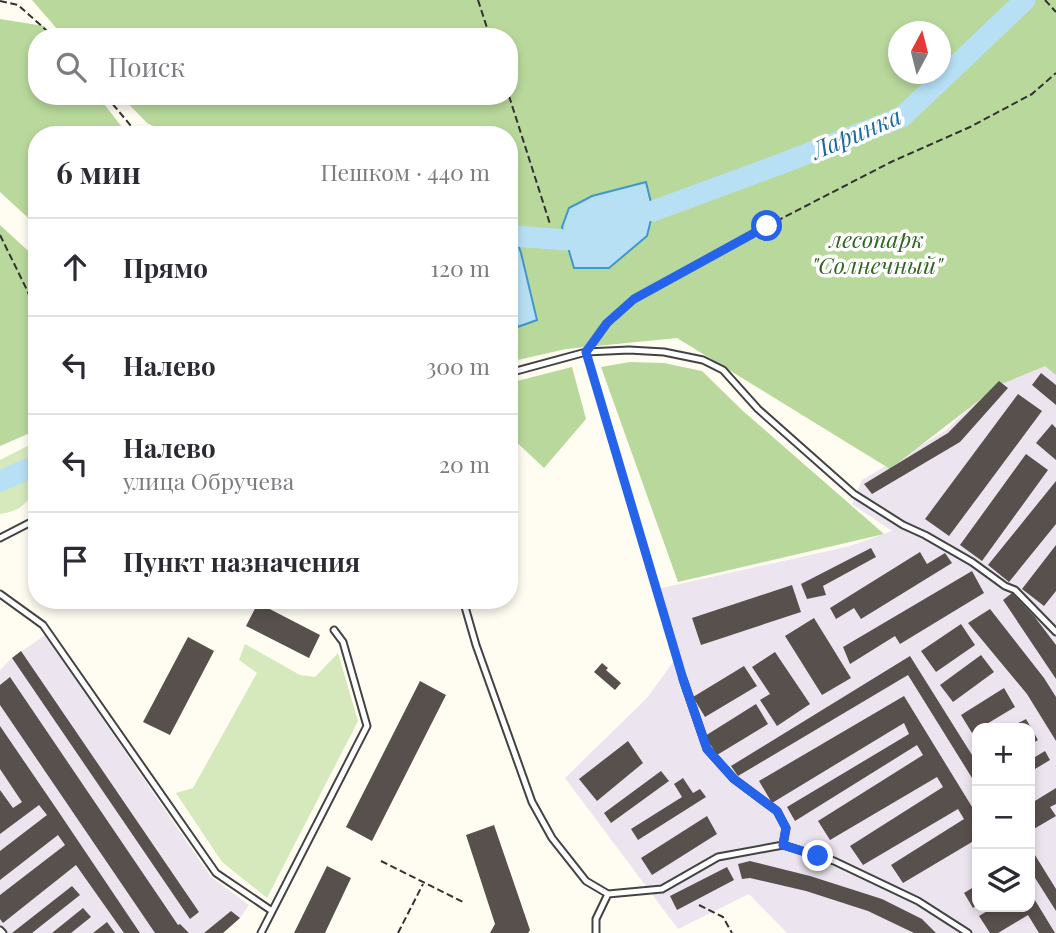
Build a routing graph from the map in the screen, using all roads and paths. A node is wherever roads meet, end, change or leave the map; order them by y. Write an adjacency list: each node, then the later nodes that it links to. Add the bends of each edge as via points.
1 (478, 0): 6 (path)
2 (1045, 0): 4 (path)
3 (0, 1): 5 (path, via 18,5)
4 (1056, 12)
5 (44, 28)
6 (487, 28)
7 (1056, 73): 14 (path, via 1032,94 891,162 634,299 607,323)
8 (114, 105): 10 (path)
9 (512, 105): 11 (path)
10 (131, 126)
11 (550, 224)
12 (0, 235): 13 (path)
13 (28, 292)
14 (586, 352): 15 (lane); 21 (lane, via 664,352 703,360 723,370 758,409 854,494 1015,590); 22 (path)
15 (518, 371)
16 (28, 524): 17 (lane)
17 (0, 538)
18 (0, 594): 29 (lane, via 43,625 216,873)
19 (466, 609): 26 (lane, via 533,802 552,838 586,881)
20 (334, 630): 29 (lane, via 343,642 367,726)
21 (1056, 632)
22 (683, 679): 23 (lane, via 707,749 734,779 777,811 786,828)
23 (783, 845): 26 (lane, via 718,857 662,889); 34 (lane, via 834,861 918,901)
24 (382, 861): 25 (path)
25 (424, 882): 27 (path); 31 (path)
26 (608, 894): 32 (lane, via 596,919)
27 (465, 903)
28 (699, 905): 33 (path, via 723,917)
29 (272, 911): 30 (lane)
30 (261, 933)
31 (398, 933)
32 (596, 933)
33 (732, 933)
34 (968, 933)

